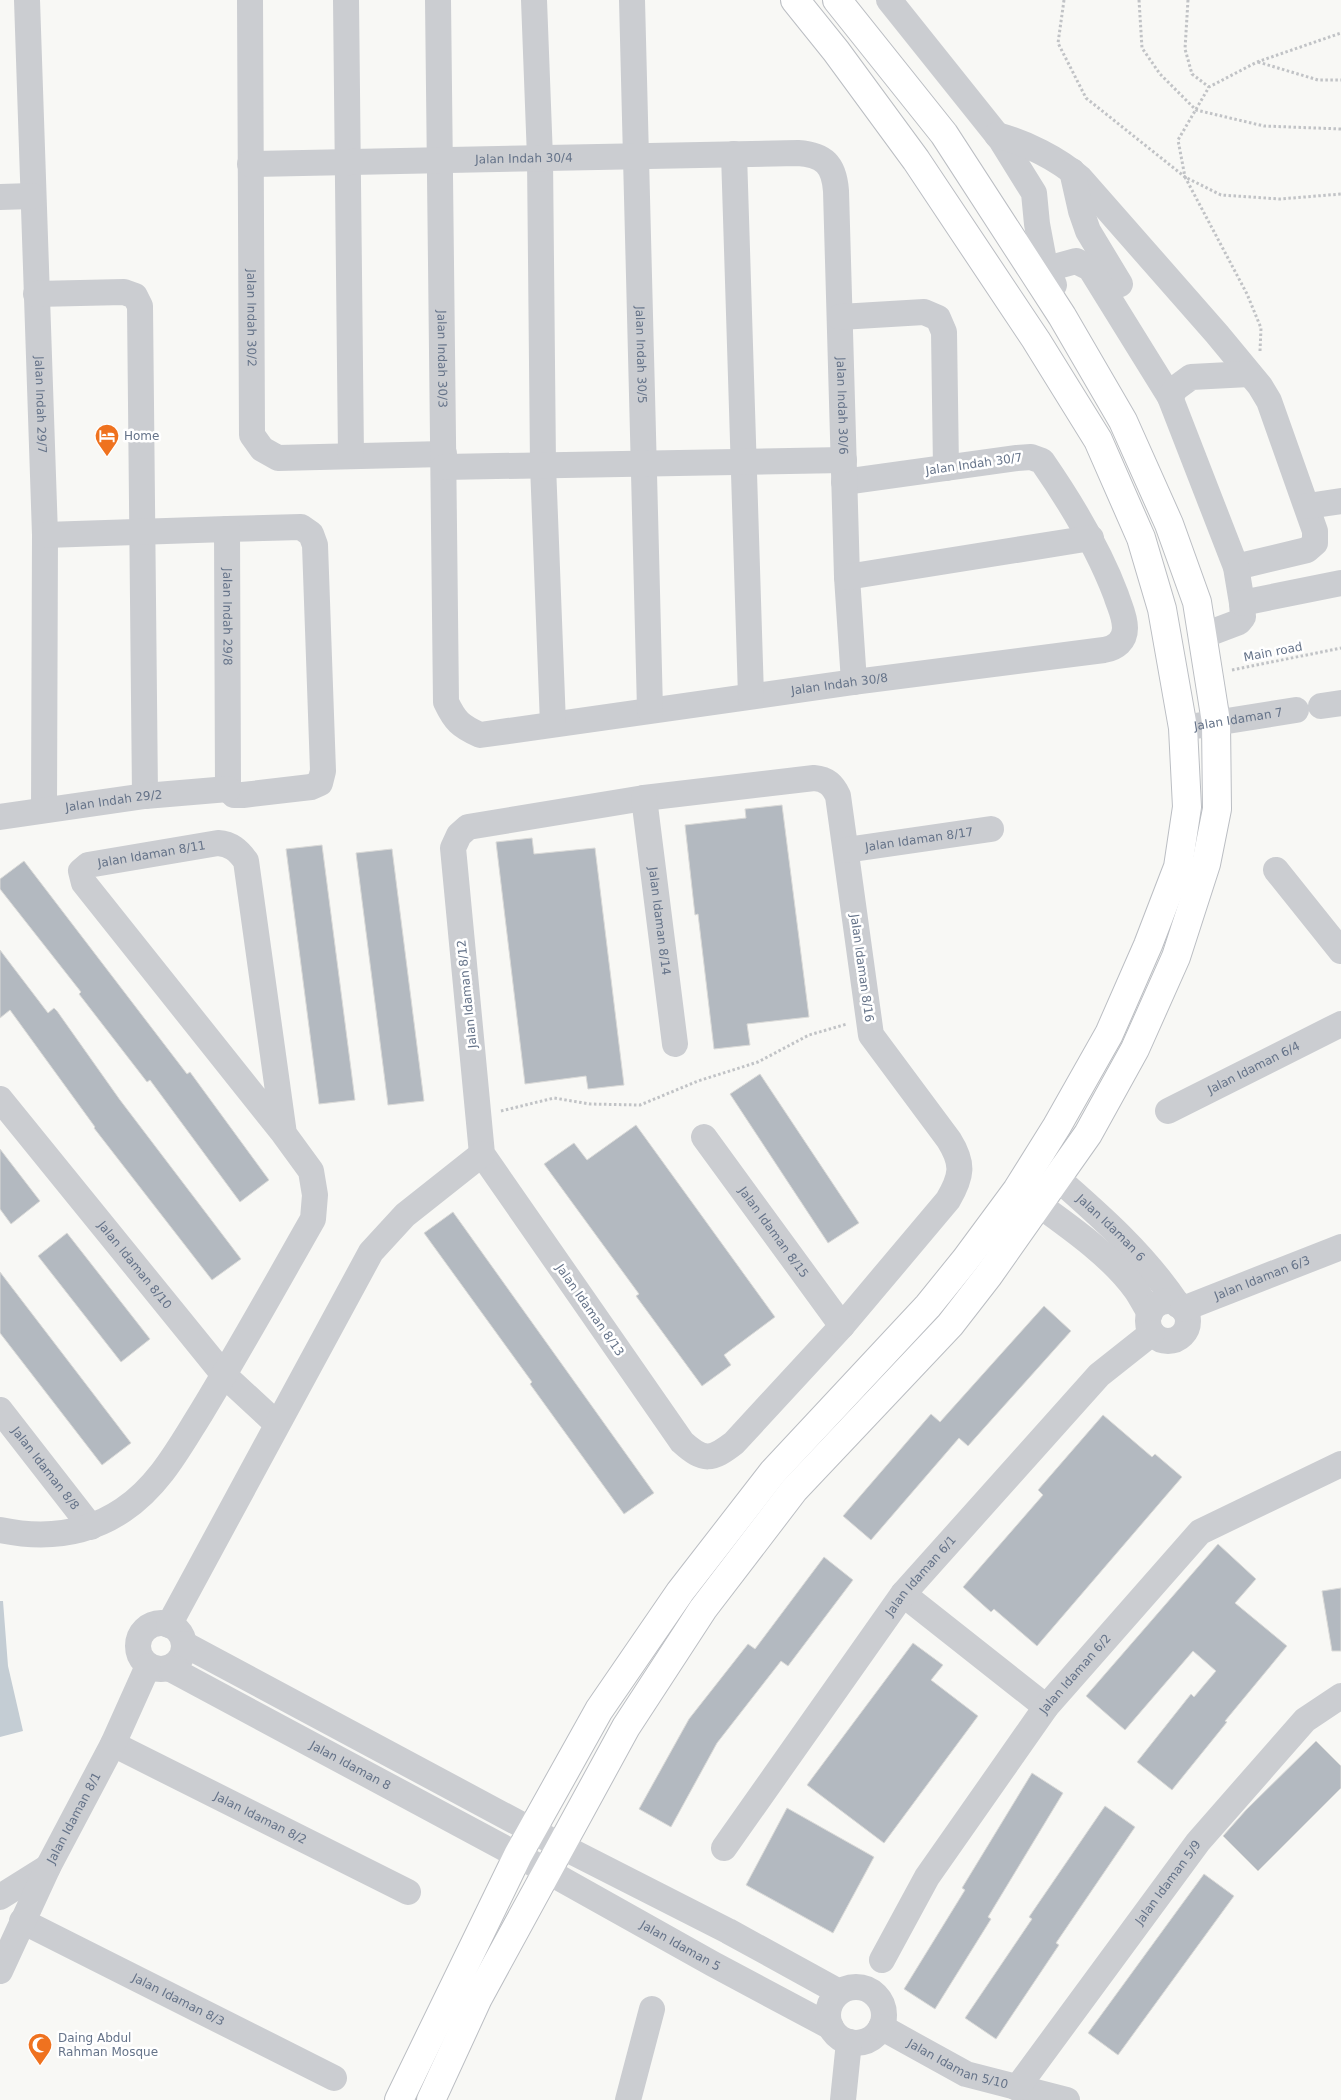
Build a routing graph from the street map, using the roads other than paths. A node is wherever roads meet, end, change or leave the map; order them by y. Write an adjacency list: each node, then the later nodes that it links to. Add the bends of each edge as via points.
1 (27, 0): 19 (street, Jalan Indah 29/7)
2 (250, 0): 17 (street, Jalan Indah 30/2)
3 (346, 0): 16 (street)
4 (438, 0): 15 (street, Jalan Indah 30/3)
5 (534, 0): 14 (street)
6 (632, 0): 13 (street, Jalan Indah 30/5)
7 (795, 0): 52 (main road, via 916,160 1036,340 1098,440 1141,538 1162,609)
8 (837, 0): 24 (main road, via 944,134)
9 (889, 0): 10 (street)
10 (997, 135): 18 (street, via 1020,141); 21 (street, via 1034,193)
11 (798, 153): 12 (street, Jalan Indah 30/4); 23 (street, Jalan Indah 30/6, via 822,158 835,177)
12 (734, 154): 13 (street, Jalan Indah 30/4); 29 (street)
13 (636, 156): 14 (street, Jalan Indah 30/4); 30 (street, Jalan Indah 30/5)
14 (540, 158): 15 (street, Jalan Indah 30/4); 31 (street)
15 (440, 161): 16 (street, Jalan Indah 30/4); 28 (street, Jalan Indah 30/3)
16 (347, 162): 17 (street, Jalan Indah 30/4); 27 (street)
17 (250, 164): 27 (street, Jalan Indah 30/2, via 252,435 262,449 278,458)
18 (1072, 172): 25 (street); 26 (street, via 1088,231 1158,348 1167,369)
19 (32, 196): 20 (street); 22 (street, Jalan Indah 29/7)
20 (0, 197)
21 (1047, 269): 24 (street); 26 (street, via 1076,261 1090,268)
22 (36, 294): 37 (street, via 130,292 139,300); 38 (street, Jalan Indah 29/7)
23 (840, 317): 32 (street, via 924,312 938,318 944,332); 33 (street, Jalan Indah 30/6)
24 (1075, 338): 44 (main road, via 1123,421 1169,524 1197,602)
25 (1246, 370): 26 (street, via 1192,377 1176,388); 35 (street, via 1269,401)
26 (1170, 397): 40 (street)
27 (351, 456): 28 (street, Jalan Indah 30/2)
28 (444, 461): 31 (street, Jalan Indah 30/2); 49 (street, Jalan Indah 30/3, via 446,702)
29 (743, 462): 30 (street, Jalan Indah 30/7); 33 (street, Jalan Indah 30/7); 46 (street)
30 (644, 464): 31 (street, Jalan Indah 30/2); 47 (street, Jalan Indah 30/5)
31 (543, 465): 51 (street)
32 (946, 468): 33 (street, Jalan Indah 30/7); 39 (street, Jalan Indah 30/7, via 1031,457 1042,461)
33 (844, 471): 41 (street, Jalan Indah 30/6)
34 (1341, 501): 35 (street)
35 (1308, 506): 40 (street, via 1316,537 1312,547)
36 (227, 529): 37 (street); 53 (street, Jalan Indah 29/8); 53 (street, Jalan Indah 29/2, via 301,527 313,539 323,771 320,783 311,787 243,796)
37 (142, 532): 38 (street); 54 (street)
38 (45, 535): 56 (street, Jalan Indah 29/7)
39 (1091, 538): 41 (street); 45 (street, Jalan Indah 30/8, via 1123,614 1125,628 1122,640 1114,648)
40 (1236, 567): 43 (street)
41 (847, 577): 45 (street, Jalan Indah 30/6)
42 (1341, 583): 43 (street)
43 (1242, 603): 44 (street, via 1239,622)
44 (1202, 636): 50 (main road)
45 (854, 682): 46 (street, Jalan Indah 30/8)
46 (751, 696): 47 (street, Jalan Indah 30/8)
47 (650, 710): 51 (street, Jalan Indah 30/8)
48 (1296, 710): 50 (street, Jalan Idaman 7)
49 (453, 716): 51 (street, Jalan Indah 30/8, via 462,728 480,735)
50 (1216, 722): 52 (street, Jalan Idaman 7); 70 (main road, via 1217,809 1206,864 1176,957 1135,1049 1088,1134)
51 (553, 724)
52 (1183, 728): 69 (main road, via 1187,807 1178,867 1109,1034)
53 (228, 789): 54 (street, Jalan Indah 29/2)
54 (145, 796): 56 (street, Jalan Indah 29/2)
55 (644, 798): 59 (street, Jalan Idaman 8/16, via 822,779 830,783 838,796); 63 (street, Jalan Idaman 8/14); 68 (street, Jalan Idaman 8/12, via 468,827 458,835 452,848)
56 (44, 810): 57 (street, Jalan Indah 29/2)
57 (0, 817)
58 (991, 830): 59 (street, Jalan Idaman 8/17)
59 (846, 850): 75 (street, Jalan Idaman 8/16, via 871,1035 949,1140 958,1154 960,1172 948,1200)
60 (1276, 870): 61 (street)
61 (1341, 951)
62 (1341, 1024): 65 (street, Jalan Idaman 6/4)
63 (675, 1044)
64 (0, 1099): 76 (street, Jalan Idaman 8/10)
65 (1168, 1111)
66 (284, 1134): 66 (street, Jalan Idaman 8/11, via 84,883 81,871 88,865 218,843 227,844 241,853 246,861); 76 (street, Jalan Idaman 8/11, via 311,1171 315,1195 313,1219)
67 (704, 1137): 75 (street, Jalan Idaman 8/15)
68 (482, 1154): 75 (street, Jalan Idaman 8/13, via 682,1442 694,1453 706,1458 720,1454 734,1443); 78 (street, via 405,1215 371,1252)
69 (1036, 1160): 70 (street, Jalan Idaman 6); 71 (main road)
70 (1057, 1178): 71 (main road); 73 (street, Jalan Idaman 6, via 1136,1250)
71 (1028, 1197): 74 (street, Jalan Idaman 6, via 1117,1268 1136,1290); 90 (main road, via 988,1276 950,1325 794,1490 703,1609 626,1727)
72 (1341, 1247): 73 (street, Jalan Idaman 6/3)
73 (1181, 1307): 74 (street, via 1165,1302 1159,1304); 74 (street, via 1188,1321 1180,1338 1162,1340)
74 (1151, 1323): 82 (street, Jalan Idaman 6/1, via 1099,1375)
75 (842, 1326)
76 (224, 1375): 78 (street, Jalan Idaman 8/10); 80 (street, Jalan Idaman 8/11, via 161,1476 124,1509)
77 (0, 1410): 80 (street, Jalan Idaman 8/8)
78 (277, 1424): 83 (street)
79 (1341, 1464): 86 (street, Jalan Idaman 6/2, via 1200,1532)
80 (91, 1527): 81 (street, Jalan Idaman 8/11, via 59,1534 24,1535)
81 (0, 1530)
82 (903, 1594): 86 (street); 91 (street, Jalan Idaman 6/1)
83 (176, 1634): 84 (street, via 181,1658 176,1664); 84 (street, via 162,1623 147,1628 139,1640 139,1654); 87 (street)
84 (159, 1667): 88 (street, Jalan Idaman 8/1); 89 (street, Jalan Idaman 8)
85 (1341, 1696): 104 (street, Jalan Idaman 5/9, via 1306,1720 1198,1842)
86 (1046, 1707): 97 (street, Jalan Idaman 6/2, via 927,1877)
87 (348, 1732): 89 (street); 90 (street)
88 (113, 1744): 93 (street, Jalan Idaman 8/1); 94 (street, Jalan Idaman 8/2)
89 (337, 1758): 92 (street, Jalan Idaman 8)
90 (546, 1838): 92 (main road); 99 (street)
91 (724, 1848)
92 (532, 1863): 102 (street, Jalan Idaman 5); 105 (main road); 106 (main road, via 478,1998)
93 (48, 1867): 95 (street); 96 (street, Jalan Idaman 8/1)
94 (408, 1892)
95 (0, 1897)
96 (22, 1921): 98 (street, Jalan Idaman 8/1); 103 (street, Jalan Idaman 8/3)
97 (882, 1960)
98 (0, 1971)
99 (839, 1992): 101 (street, via 856,1987 874,1993 884,2009); 102 (street, via 832,2000 828,2018)
100 (652, 2009): 107 (street)
101 (881, 2027): 102 (street, via 876,2035 858,2043); 104 (street, Jalan Idaman 5/10, via 966,2074)
102 (840, 2034): 108 (street)
103 (334, 2078)
104 (1017, 2088): 109 (street, Jalan Idaman 5/10)
105 (399, 2100)
106 (431, 2100)
107 (628, 2100)
108 (843, 2100)
109 (1067, 2100)

